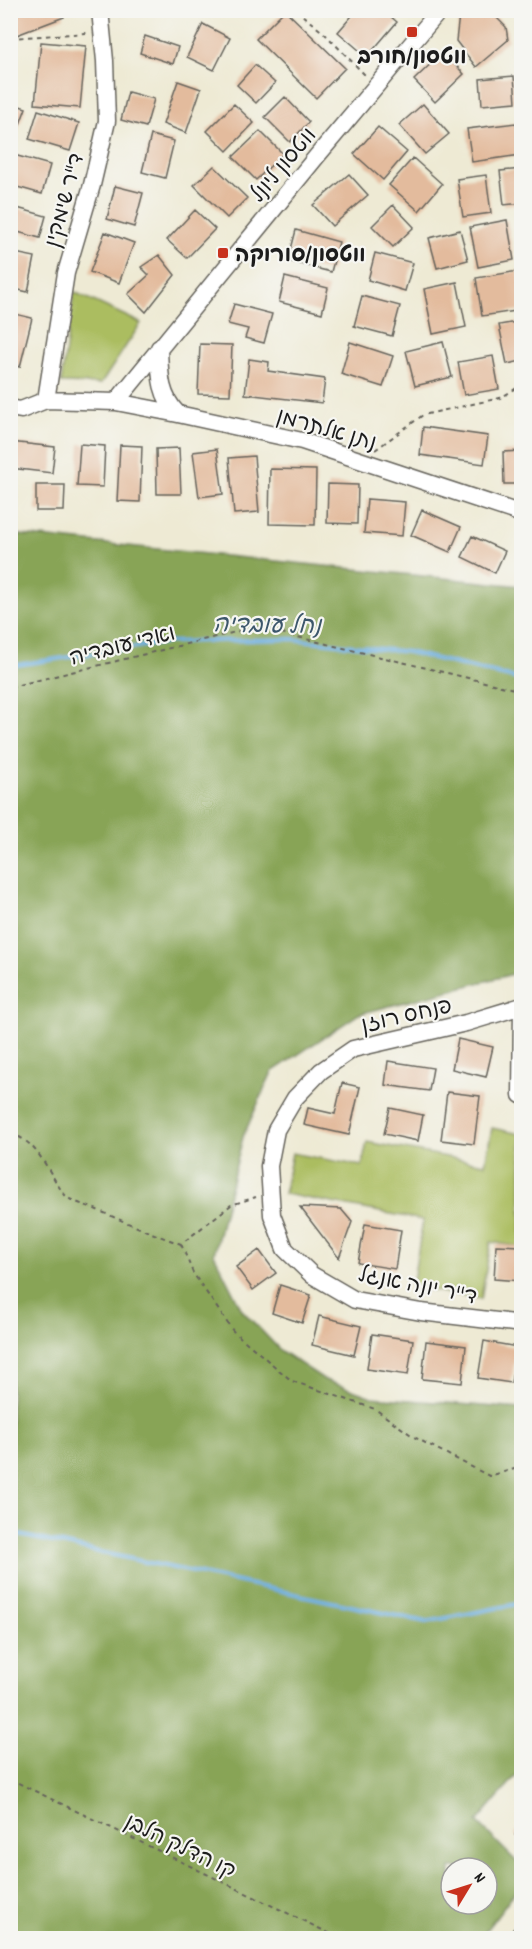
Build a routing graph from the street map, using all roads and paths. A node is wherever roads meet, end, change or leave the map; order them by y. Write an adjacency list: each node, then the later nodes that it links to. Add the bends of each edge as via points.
1 (100, 10): 4 (street, ד"ר שימקין)
2 (296, 10): 6 (path)
3 (440, 10): 6 (street, ווטסון ליונל)
4 (102, 32): 5 (path); 9 (street, ד"ר שימקין, via 107,121 66,273)
5 (10, 38)
6 (377, 87): 7 (street, ווטסון ליונל)
7 (159, 348): 10 (street, ווטסון ליונל); 12 (street, via 161,383 168,404)
8 (522, 385): 13 (path, via 500,398 423,415)
9 (46, 399): 10 (street, נתן אלתרמן); 11 (street, via 21,410)
10 (116, 402): 12 (street, נתן אלתרמן)
11 (10, 408)
12 (177, 414): 13 (street, נתן אלתרמן, via 302,441)
13 (361, 461): 14 (street, נתן אלתרמן)
14 (522, 514)
15 (10, 687): 16 (path, ואדי עובדיה, via 255,627)
16 (522, 691)
17 (522, 1006): 18 (street); 20 (street, פנחס רוזן, via 353,1049 321,1071 295,1098 276,1130 269,1166)
18 (521, 1095)
19 (10, 1134): 22 (path, via 33,1147 66,1197)
20 (271, 1192): 21 (street, פנחס רוזן); 22 (path, via 231,1205)
21 (272, 1215): 23 (street, ד''ר יונה אנגל, via 285,1249 312,1275 355,1300)
22 (181, 1244): 24 (path, via 193,1273 232,1331 292,1381 375,1410 414,1437 489,1476)
23 (522, 1324)
24 (522, 1467)
25 (10, 1779): 27 (path, קו הדלק הלבן)
26 (522, 1932): 28 (street)
27 (339, 1938)
28 (517, 1938)

